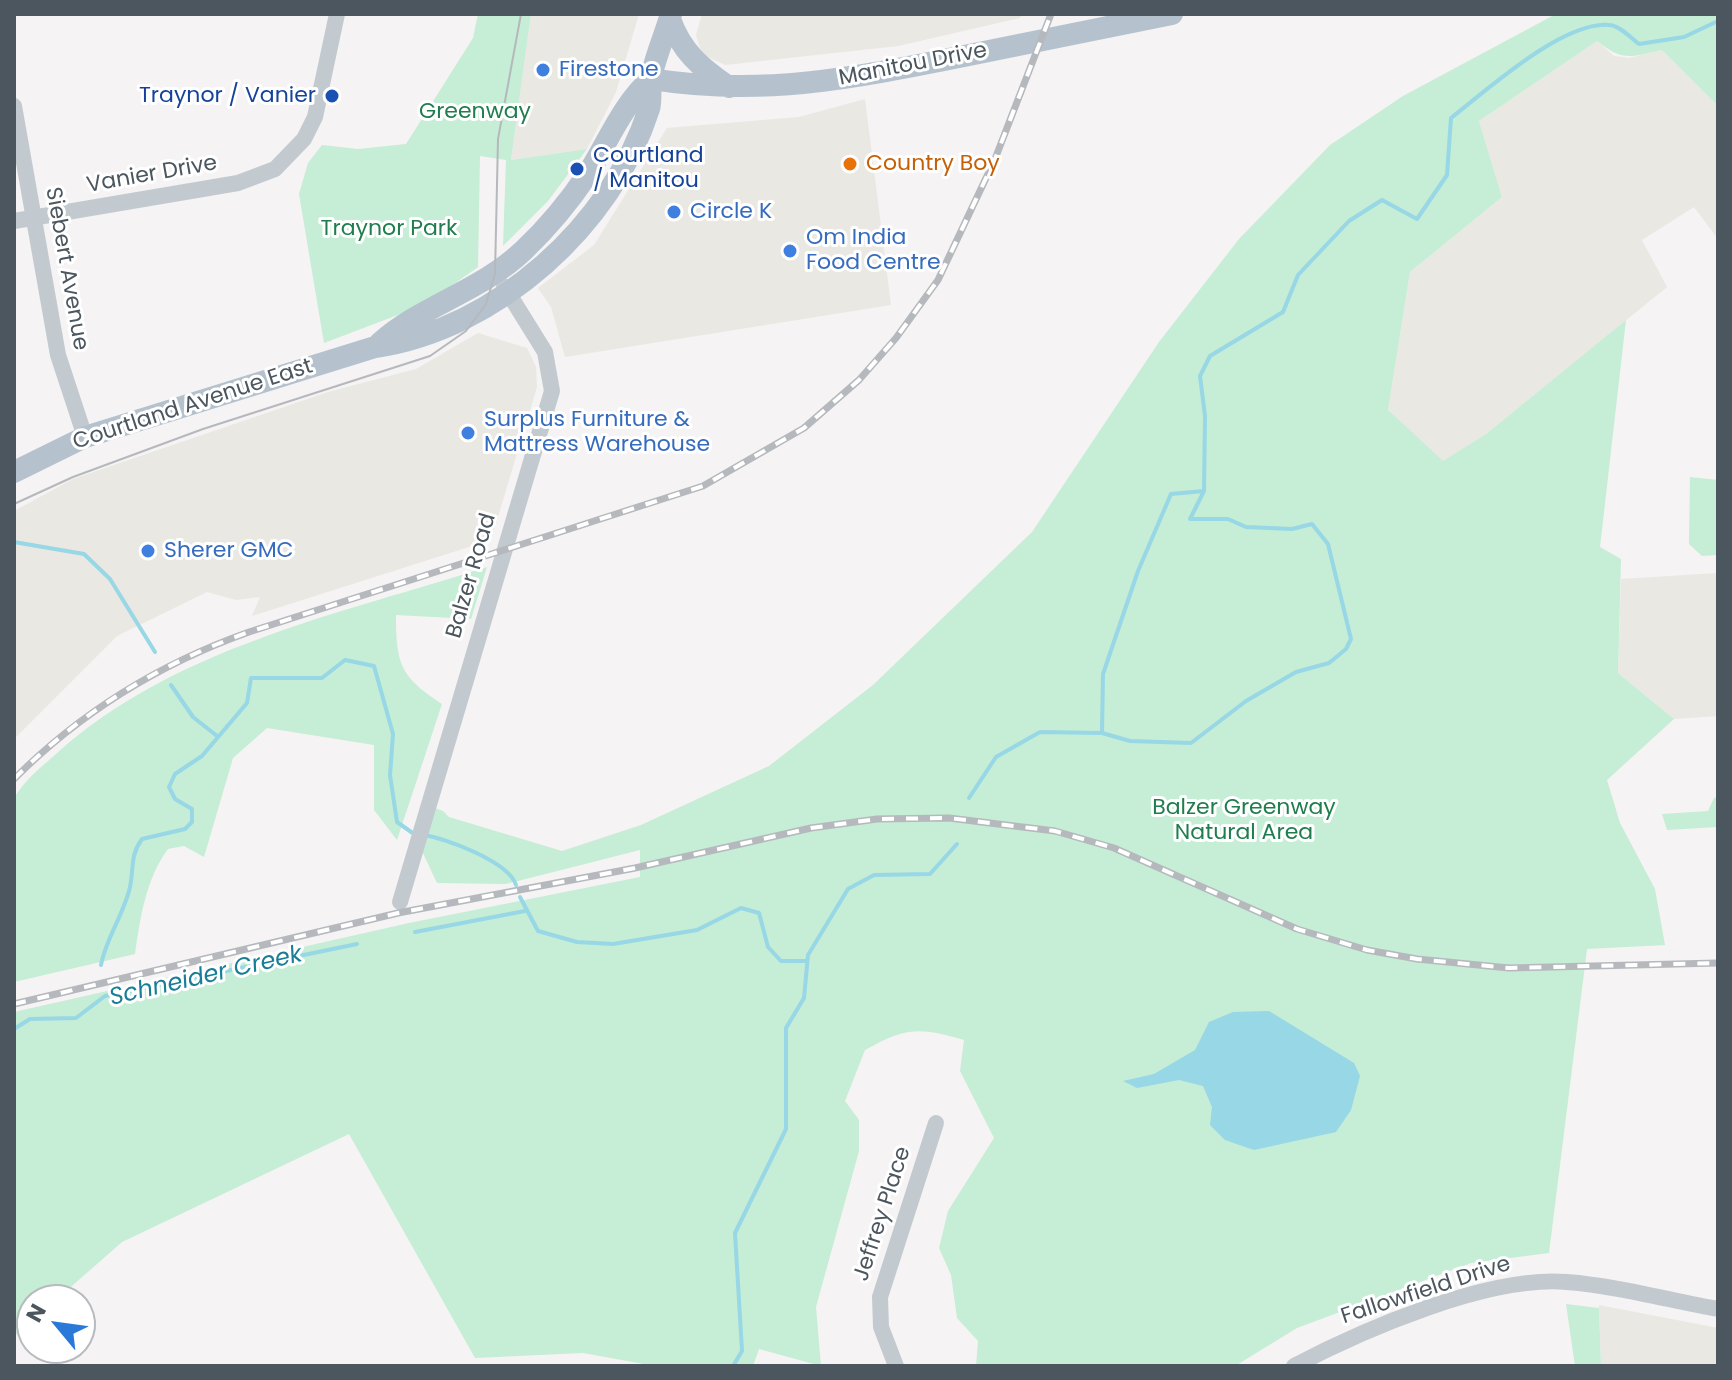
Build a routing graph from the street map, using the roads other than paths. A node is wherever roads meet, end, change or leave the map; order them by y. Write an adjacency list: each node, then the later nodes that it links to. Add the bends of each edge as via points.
1 (337, 14): 7 (street, Vanier Drive, via 315,117 291,155 275,169 253,179)
2 (1172, 14): 5 (main road, Manitou Drive, via 833,81 783,88)
3 (670, 16): 4 (main road); 5 (main road, via 693,61)
4 (651, 79): 5 (main road, Manitou Drive); 9 (main road, Courtland Avenue East, via 631,96 585,178 556,217); 10 (main road, Courtland Avenue East, via 650,106 614,183 552,261)
5 (730, 87)
6 (14, 106): 7 (street, Siebert Avenue)
7 (36, 218): 8 (street, Vanier Drive); 12 (street, Siebert Avenue, via 58,355)
8 (14, 221)
9 (495, 274): 10 (street, Balzer Road); 11 (main road, Courtland Avenue East, via 394,330)
10 (509, 292): 11 (main road, Courtland Avenue East, via 413,338); 14 (street, Balzer Road, via 545,352 552,391)
11 (375, 347): 12 (main road, Courtland Avenue East)
12 (85, 437): 13 (main road, Courtland Avenue East)
13 (14, 472)
14 (400, 902)
15 (936, 1123): 17 (street, Jeffrey Place, via 880,1297 881,1327)
16 (1718, 1309): 18 (street, Fallowfield Drive, via 1567,1282 1523,1282 1353,1335)
17 (896, 1366)
18 (1294, 1366)

